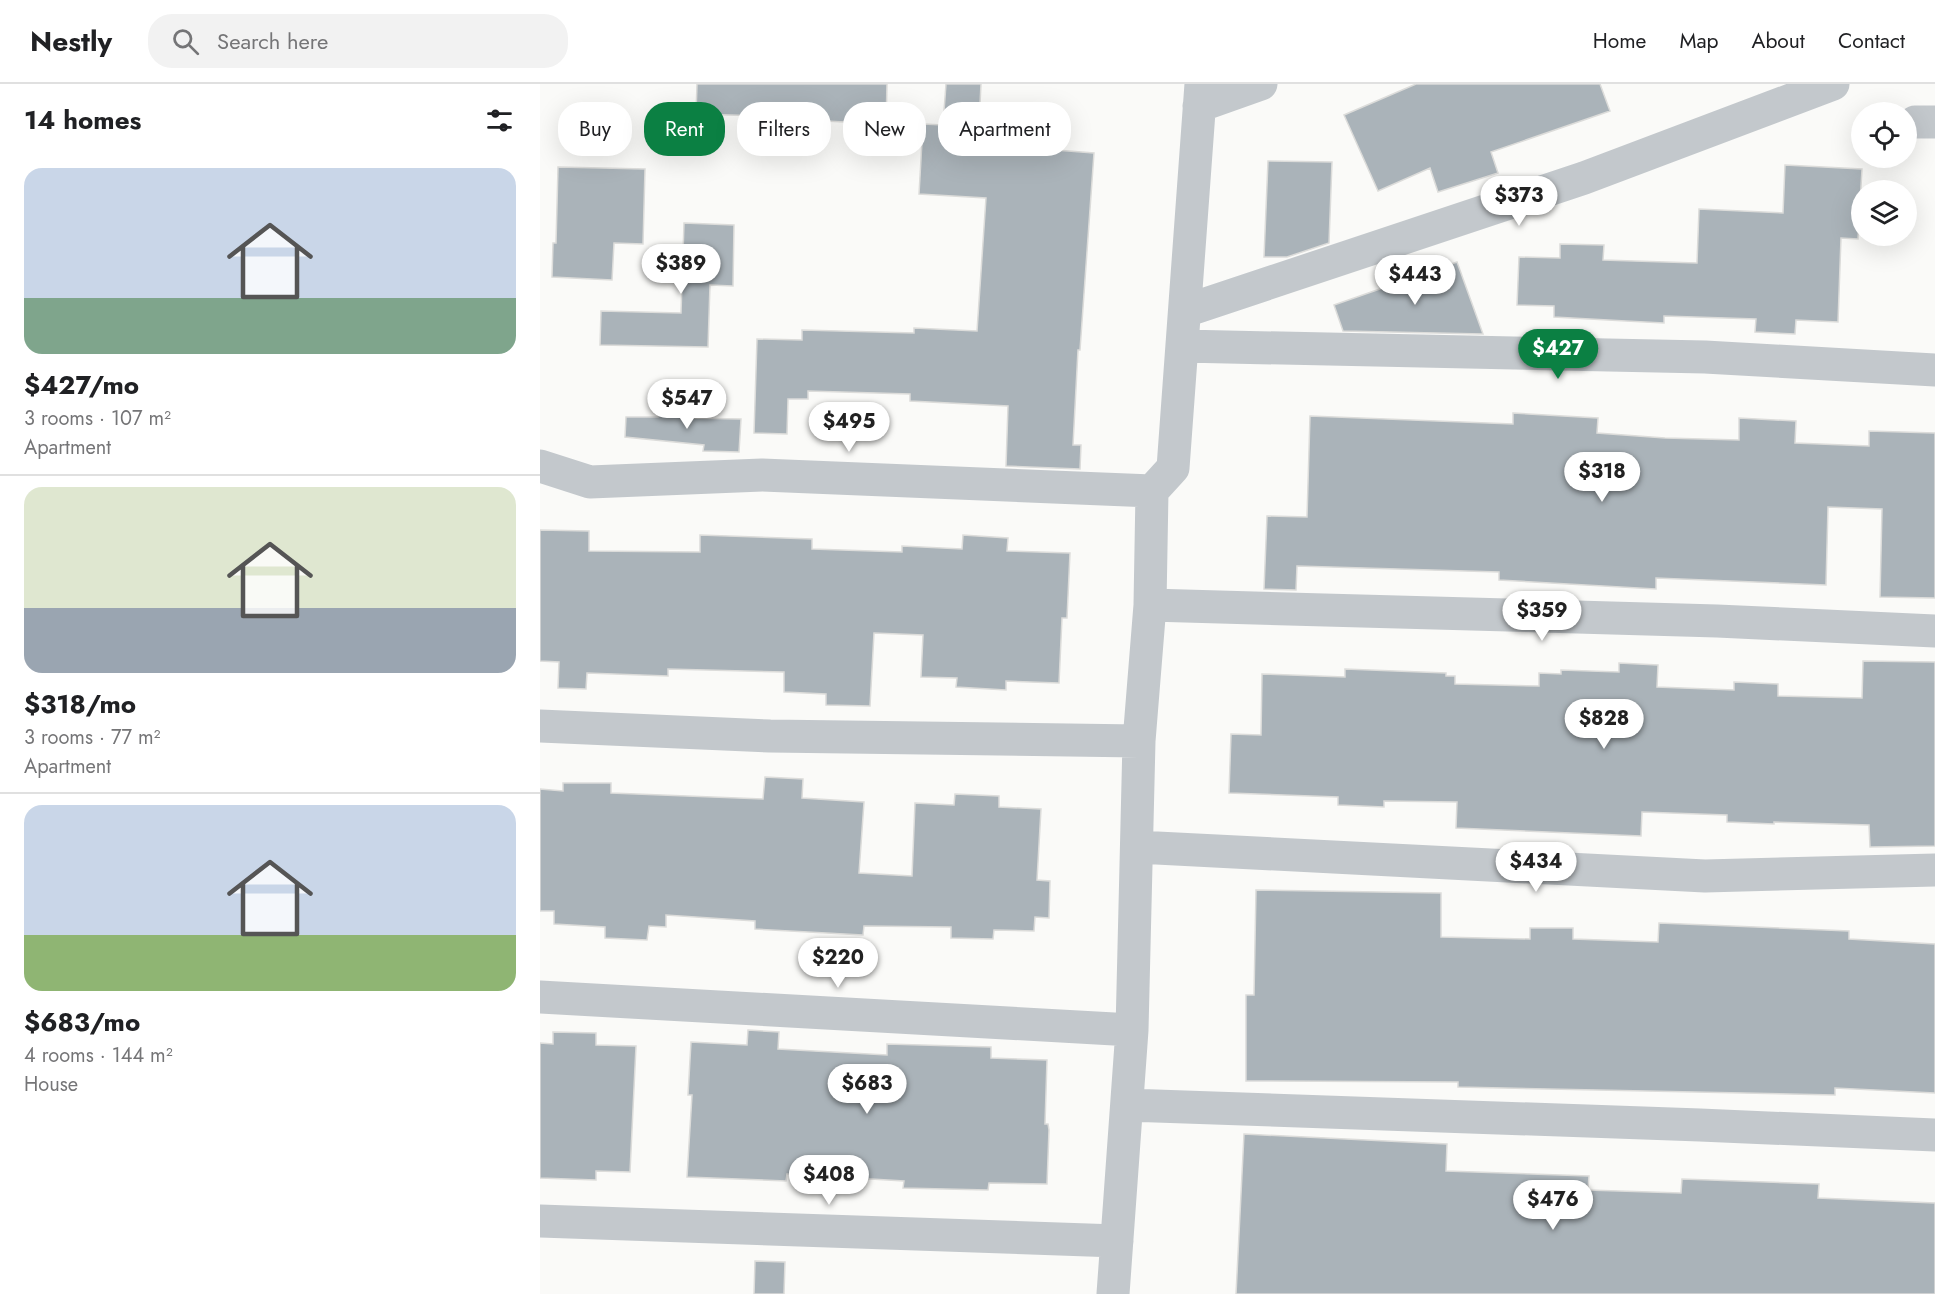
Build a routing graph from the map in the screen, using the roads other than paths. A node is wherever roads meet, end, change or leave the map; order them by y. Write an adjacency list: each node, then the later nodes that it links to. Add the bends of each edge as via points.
1 (1261, 84): 3 (street)
2 (1833, 84): 4 (street, via 1584,178)
3 (1200, 95): 4 (street)
4 (1185, 311): 5 (street)
5 (1182, 346): 6 (street, via 1705,357); 8 (street, via 1173,468)
6 (1935, 370)
7 (540, 466): 8 (street, via 590,482 762,475)
8 (1152, 491): 9 (street)
9 (1150, 605): 10 (street); 12 (street)
10 (1935, 631)
11 (540, 726): 12 (street, via 770,736)
12 (1139, 741): 13 (street)
13 (1137, 847): 14 (street, via 1705,876); 16 (street)
14 (1935, 870)
15 (540, 997): 16 (street)
16 (1132, 1030): 17 (street)
17 (1127, 1105): 18 (street); 20 (street)
18 (1935, 1135)
19 (540, 1221): 20 (street)
20 (1117, 1241): 21 (street)
21 (1113, 1294)

